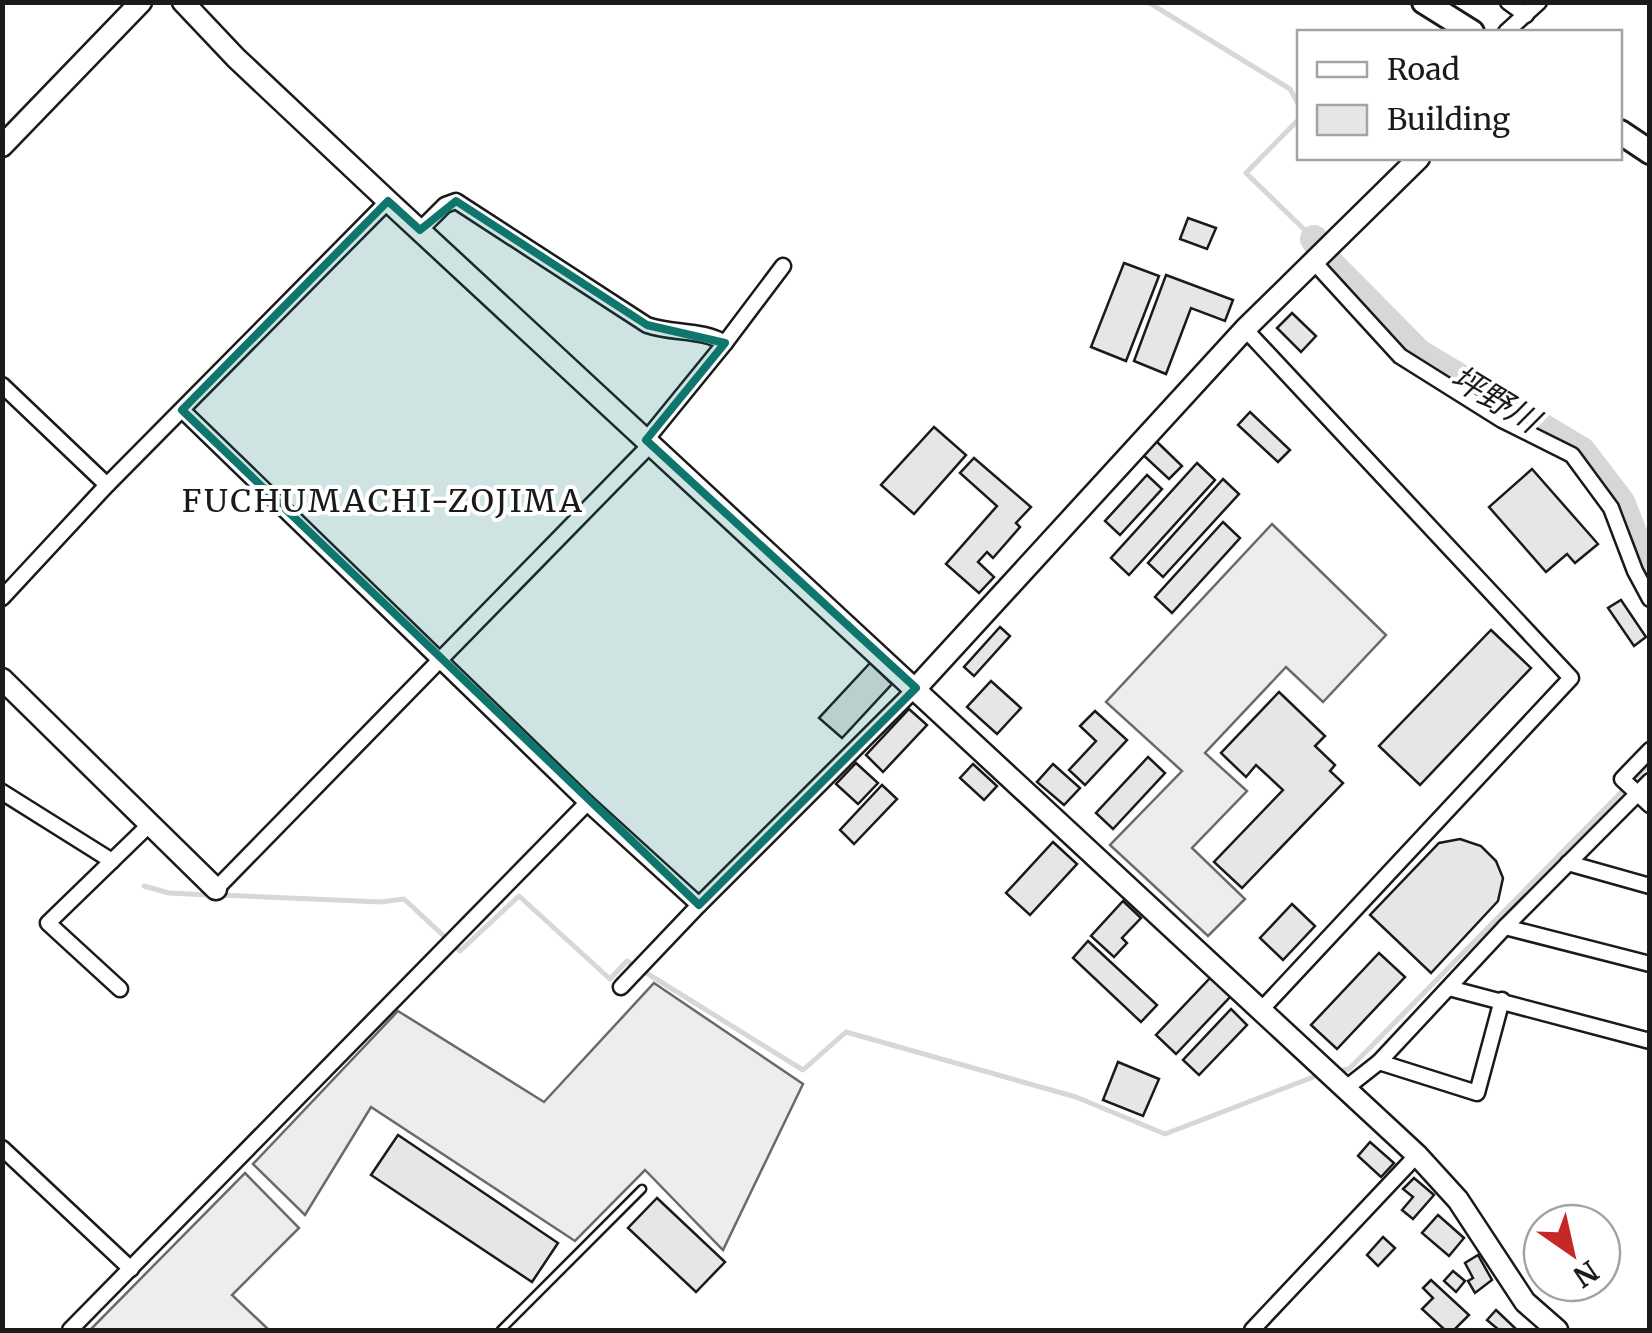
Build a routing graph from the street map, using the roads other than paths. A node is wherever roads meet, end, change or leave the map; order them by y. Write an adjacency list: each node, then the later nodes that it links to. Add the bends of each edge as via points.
1 (141, 2): 10 (street)
2 (183, 2): 13 (street)
3 (1424, 2): 7 (main road)
4 (1508, 2): 6 (street)
5 (1540, 2): 6 (street)
6 (1526, 14): 8 (street)
7 (1469, 30)
8 (1508, 30)
9 (1622, 133): 11 (main road)
10 (2, 146)
11 (1650, 152)
12 (1417, 160): 15 (street)
13 (388, 201): 14 (street); 20 (street)
14 (420, 230): 18 (street, via 456,202 647,325 711,334); 21 (street)
15 (1314, 262): 17 (street); 24 (street, via 1400,356 1572,455 1611,508)
16 (782, 266): 18 (street)
17 (1245, 328): 27 (street); 46 (street, via 1571,678)
18 (724, 343): 21 (street)
19 (2, 385): 22 (street)
20 (182, 410): 22 (street); 25 (street)
21 (649, 442): 25 (street); 27 (street)
22 (107, 485): 23 (street)
23 (2, 598)
24 (1650, 598)
25 (438, 660): 32 (street); 38 (street)
26 (2, 679): 34 (street)
27 (916, 688): 39 (street); 46 (street)
28 (1650, 750): 31 (street, via 1622,779)
29 (1650, 781): 31 (street)
30 (2, 792): 35 (street)
31 (1637, 794): 33 (street); 36 (street)
32 (587, 803): 39 (street); 53 (street)
33 (1650, 805)
34 (150, 824): 35 (street); 38 (street)
35 (112, 861): 44 (street, via 48,923)
36 (1568, 863): 37 (street); 40 (street)
37 (1650, 886)
38 (216, 889)
39 (699, 905): 42 (street)
40 (1506, 927): 41 (street); 43 (street)
41 (1650, 964)
42 (621, 987)
43 (1449, 988): 45 (street); 48 (street)
44 (120, 989)
45 (1502, 1000): 47 (street); 48 (street, via 1477,1094)
46 (1261, 1010): 49 (street)
47 (1650, 1041)
48 (1379, 1062): 49 (street)
49 (1346, 1088): 51 (street)
50 (2, 1148): 53 (street)
51 (1417, 1155): 56 (street); 57 (street, via 1458,1200 1524,1302)
52 (642, 1188): 55 (lane)
53 (131, 1269): 54 (street)
54 (70, 1330)
55 (501, 1330)
56 (1252, 1330)
57 (1556, 1330)

